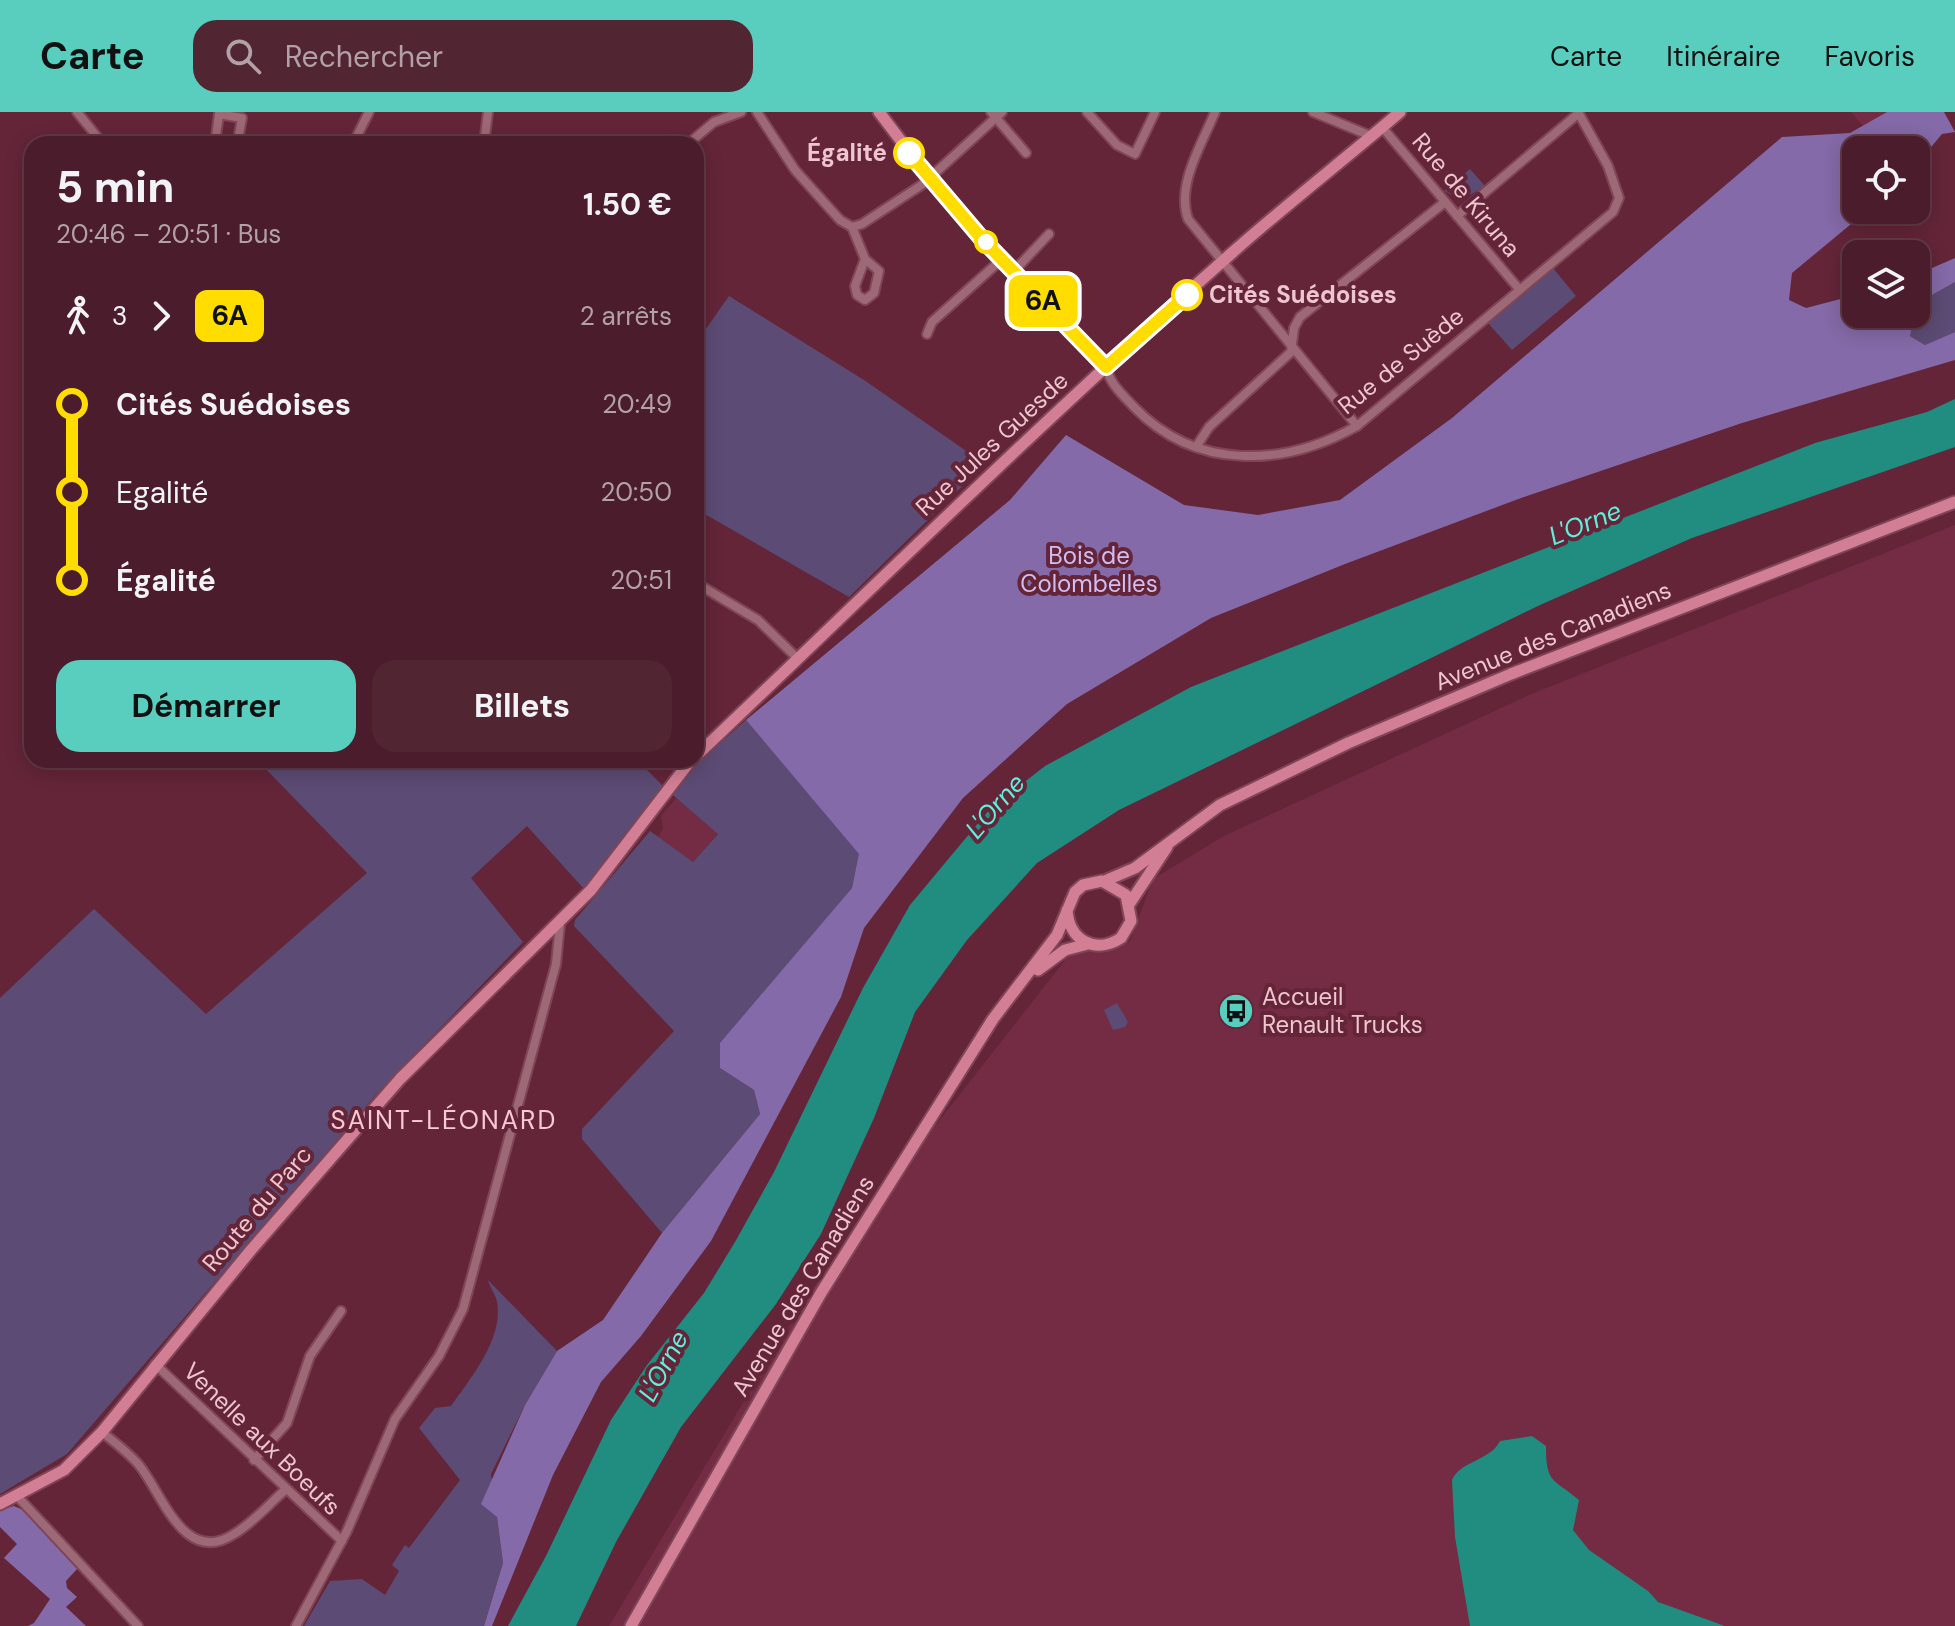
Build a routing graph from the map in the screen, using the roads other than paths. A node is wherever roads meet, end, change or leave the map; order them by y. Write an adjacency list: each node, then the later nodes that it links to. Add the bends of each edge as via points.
1 (77, 112): 15 (street)
2 (369, 112): 18 (street)
3 (488, 112): 19 (street)
4 (741, 112): 20 (street, via 714,122)
5 (757, 112): 26 (street, via 795,170)
6 (879, 112): 23 (street)
7 (1087, 112): 8 (street, via 1117,145 1135,154)
8 (1155, 112)
9 (1215, 112): 30 (street, via 1183,205 1188,219)
10 (1313, 112): 21 (street)
11 (1400, 112): 14 (street, Rue Jules Guesde)
12 (1579, 113): 25 (street); 32 (street, Rue de Suède, via 1619,198 1613,212)
13 (996, 114): 22 (street); 23 (street)
14 (1382, 127): 21 (street, Rue Jules Guesde); 24 (street, Rue de Kiruna)
15 (96, 136)
16 (216, 136): 17 (street, via 219,114 242,118)
17 (239, 136)
18 (357, 136)
19 (485, 136)
20 (697, 136)
21 (1371, 136): 30 (street, Rue Jules Guesde)
22 (1026, 153)
23 (929, 179): 26 (street); 29 (street)
24 (1445, 202): 25 (street, Rue de Kiruna); 34 (street, via 1300,317)
25 (1457, 216): 32 (street, Rue de Kiruna)
26 (852, 227): 28 (street)
27 (1049, 234): 31 (street)
28 (865, 259): 28 (street, via 855,286 865,300 874,293 879,271)
29 (1002, 259): 31 (street); 33 (street, via 932,322)
30 (1224, 260): 34 (street); 35 (street, Rue Jules Guesde)
31 (1014, 271): 35 (street)
32 (1519, 289): 36 (street, Rue de Suède)
33 (927, 334)
34 (1290, 340): 36 (street); 37 (street, via 1291,352 1209,427)
35 (1106, 367): 37 (street, Rue de Suède, via 1109,380 1148,421); 40 (street, Rue Jules Guesde)
36 (1357, 426): 37 (street, Rue de Suède, via 1327,443 1278,457)
37 (1196, 447)
38 (1955, 502): 43 (street, Avenue des Canadiens, via 1361,737 1250,789)
39 (704, 588): 40 (street, via 758,620)
40 (796, 657): 41 (street, Rue Jules Guesde)
41 (704, 748)
42 (685, 768): 47 (street, Route du Parc, via 615,862)
43 (1178, 834): 44 (street, Avenue des Canadiens, via 1135,868); 45 (street, Avenue des Canadiens)
44 (1102, 881): 45 (street, via 1119,888); 46 (street, via 1083,885)
45 (1130, 903): 48 (street, via 1131,921 1121,938 1104,946)
46 (1067, 910): 48 (street, via 1072,931); 49 (street, Avenue des Canadiens)
47 (560, 924): 51 (street, Route du Parc, via 400,1079); 57 (street, via 553,979 463,1309 439,1356 395,1419)
48 (1088, 944): 49 (street, Avenue des Canadiens, via 1065,950)
49 (1028, 978): 60 (street, Avenue des Canadiens, via 993,1019 821,1293)
50 (341, 1311): 53 (street, via 310,1356 287,1423)
51 (155, 1364): 52 (street, Route du Parc); 53 (street, Venelle aux Boeufs)
52 (102, 1432): 54 (street, via 138,1463 185,1535 199,1540 234,1535); 55 (street, Route du Parc, via 64,1470)
53 (254, 1460): 54 (street, Venelle aux Boeufs)
54 (285, 1490): 57 (street, Venelle aux Boeufs)
55 (17, 1496): 56 (street, Route du Parc); 58 (street)
56 (0, 1504)
57 (342, 1541): 59 (street)
58 (138, 1626)
59 (296, 1626)
60 (631, 1626)

